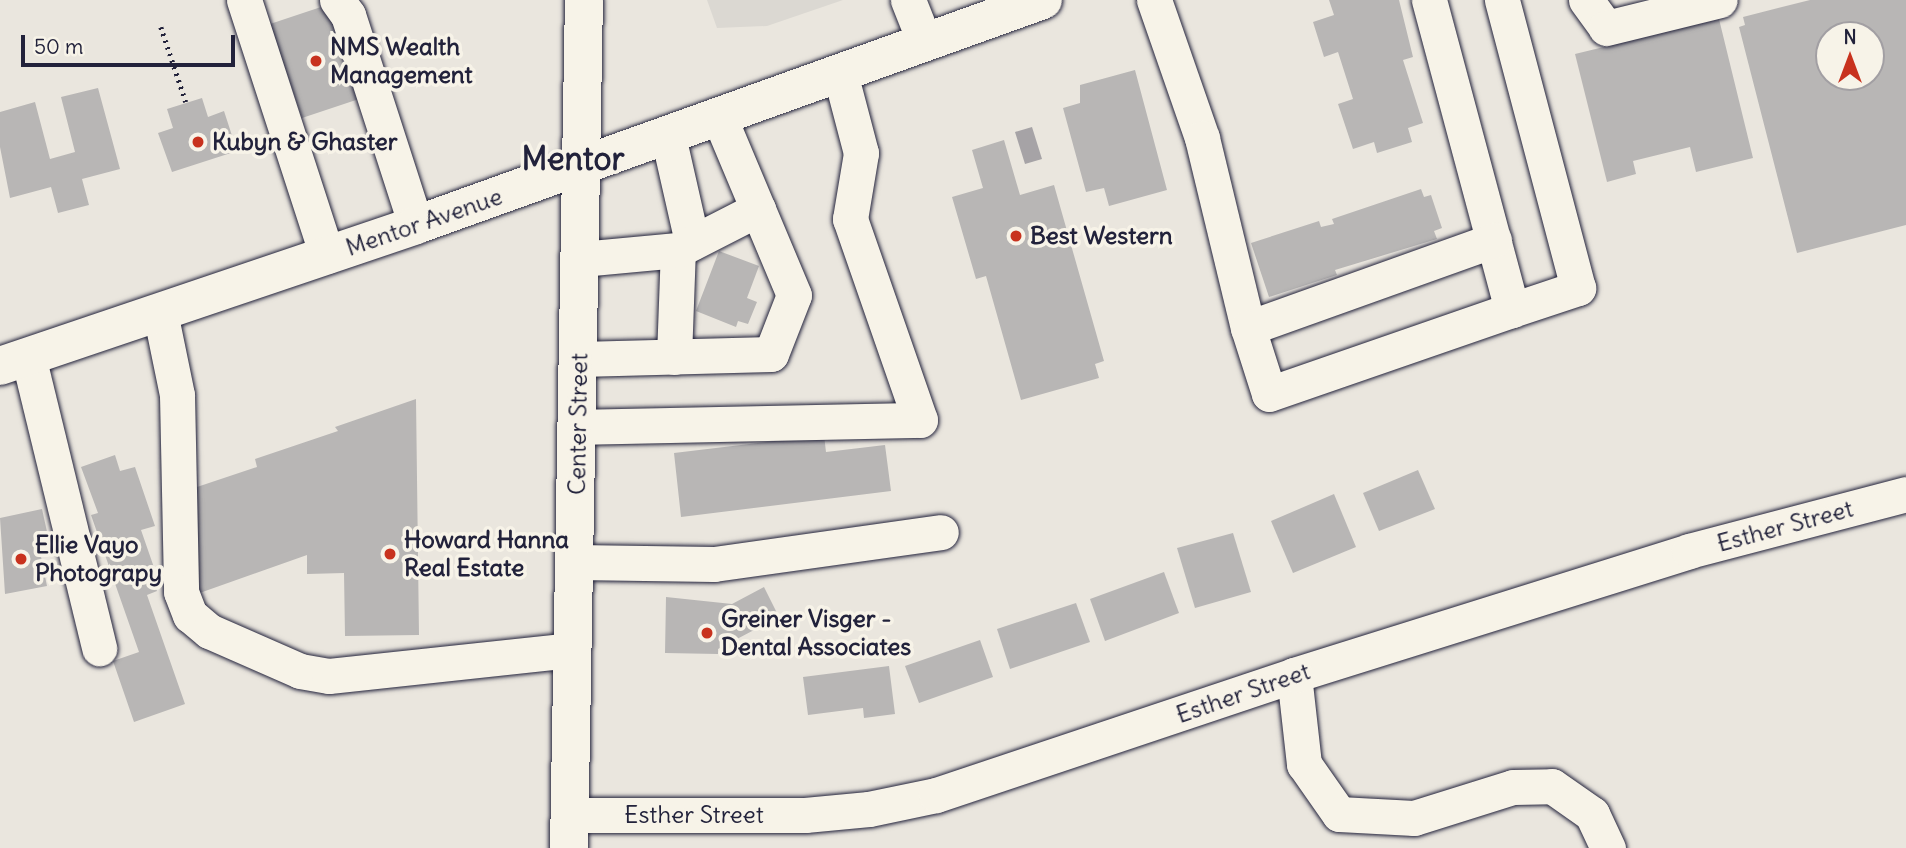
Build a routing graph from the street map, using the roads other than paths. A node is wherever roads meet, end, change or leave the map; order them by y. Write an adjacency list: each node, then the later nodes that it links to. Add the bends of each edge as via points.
1 (244, 0): 21 (street)
2 (337, 0): 18 (street, via 348,15)
3 (584, 0): 16 (main road, Center Street)
4 (908, 0): 12 (street)
5 (1043, 0): 12 (main road, Mentor Avenue)
6 (1154, 0): 25 (street, via 1202,138)
7 (1429, 0): 19 (street)
8 (1502, 0): 23 (street, via 1578,288)
9 (1586, 0): 11 (street, via 1606,28)
10 (1720, 0): 11 (street)
11 (1674, 6)
12 (925, 43): 13 (main road, Mentor Avenue)
13 (840, 73): 14 (main road, Mentor Avenue); 29 (street, via 861,153 850,219 920,420)
14 (719, 117): 15 (main road, Mentor Avenue); 17 (street)
15 (668, 136): 16 (main road, Mentor Avenue); 20 (street)
16 (581, 167): 18 (main road, Mentor Avenue); 22 (main road, Center Street)
17 (758, 209): 20 (street); 26 (street, via 794,295 771,354)
18 (416, 225): 21 (main road, Mentor Avenue)
19 (1494, 240): 23 (street); 25 (street)
20 (685, 246): 22 (street); 26 (street)
21 (327, 256): 24 (main road, Mentor Avenue)
22 (581, 260): 27 (main road, Center Street)
23 (1512, 310): 25 (street, via 1269,394)
24 (160, 312): 28 (main road, Mentor Avenue); 34 (street, via 177,395 181,592 190,615 209,631 300,671 329,676)
25 (1248, 328)
26 (674, 357): 27 (street)
27 (579, 359): 29 (main road, Center Street)
28 (14, 361): 33 (street)
29 (578, 427): 32 (main road, Center Street)
30 (1906, 494): 35 (street, Esther Street, via 1689,551)
31 (941, 532): 32 (street, via 714,564)
32 (575, 562): 34 (main road, Center Street)
33 (99, 648)
34 (573, 650): 36 (main road, Center Street)
35 (1294, 675): 36 (street, Esther Street, via 1013,772 869,809); 37 (street, via 1304,764 1339,814 1414,818 1500,790 1552,786 1592,814)
36 (569, 831)
37 (1608, 848)

